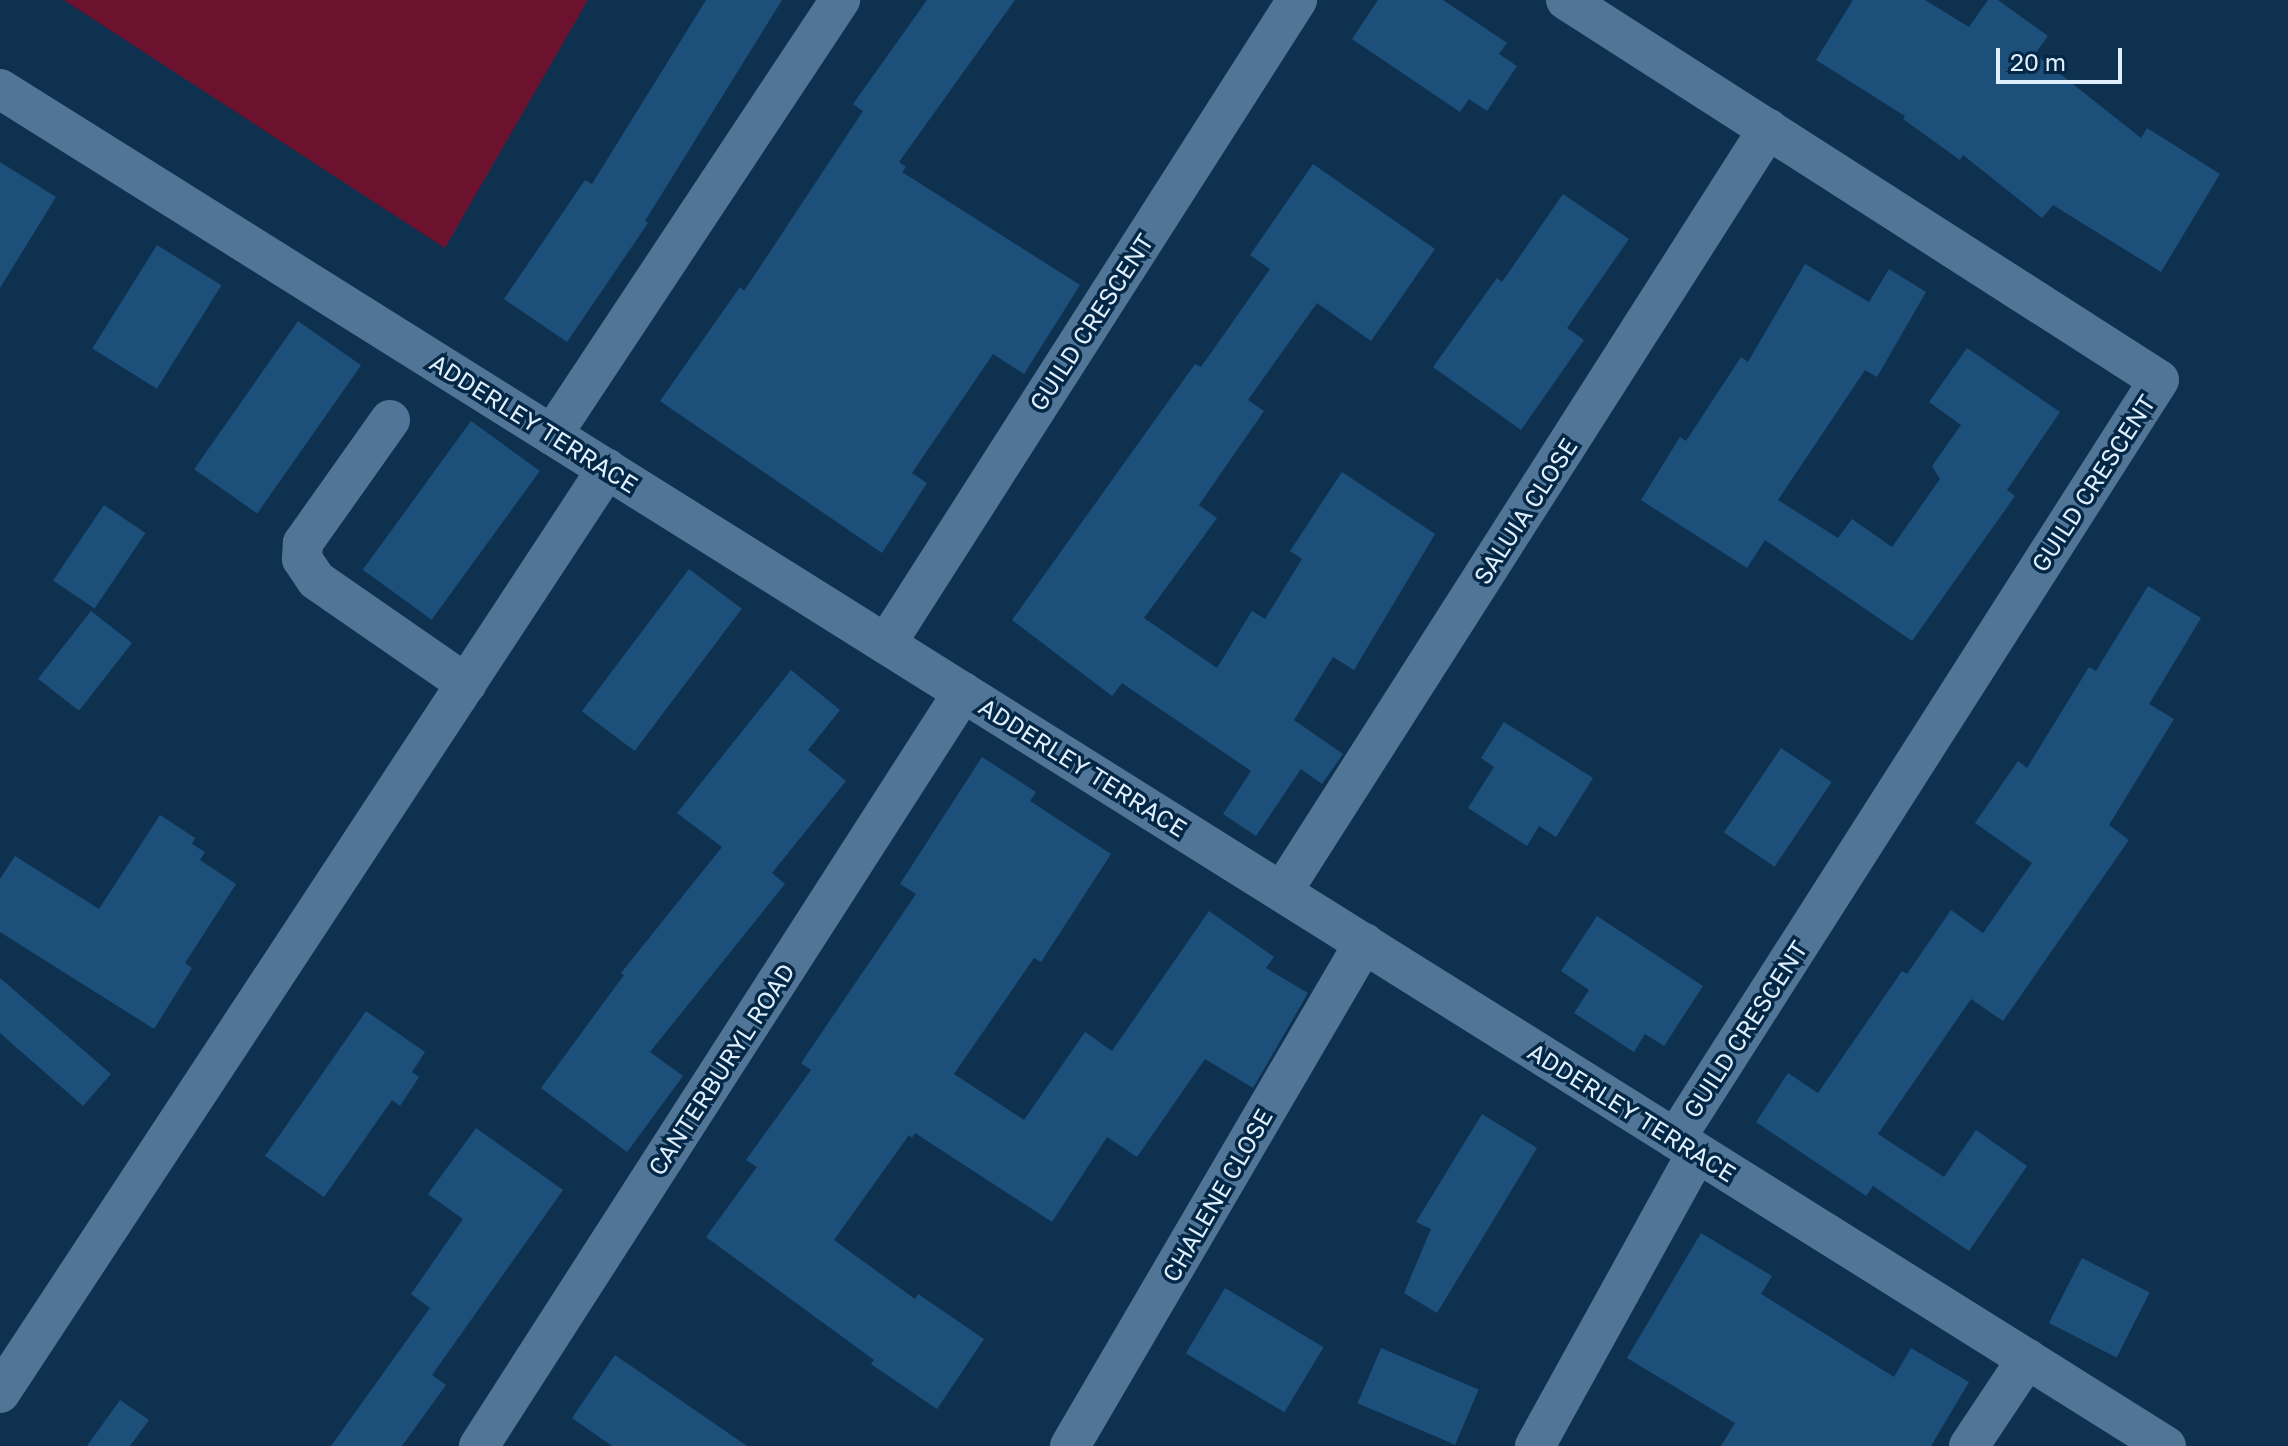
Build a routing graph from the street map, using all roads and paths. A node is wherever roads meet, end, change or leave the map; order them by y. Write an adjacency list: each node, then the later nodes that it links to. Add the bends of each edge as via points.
1 (840, 0): 7 (street)
2 (1297, 0): 9 (street, GUILD CRESCENT)
3 (1566, 0): 5 (street, GUILD CRESCENT)
4 (0, 89): 7 (street, ADDERLEY TERRACE)
5 (1768, 129): 12 (street, SALUIA CLOSE); 14 (street, GUILD CRESCENT, via 2159,380)
6 (390, 420): 10 (street, via 303,543 302,559 316,580)
7 (552, 435): 8 (street, ADDERLEY TERRACE)
8 (607, 469): 9 (street, ADDERLEY TERRACE); 10 (street)
9 (886, 644): 11 (street, ADDERLEY TERRACE)
10 (466, 684): 16 (street)
11 (963, 692): 12 (street, ADDERLEY TERRACE); 17 (street, CANTERBURYL ROAD)
12 (1282, 892): 13 (street, ADDERLEY TERRACE)
13 (1364, 943): 14 (street, ADDERLEY TERRACE); 18 (street, CHALENE CLOSE)
14 (1686, 1146): 15 (street, ADDERLEY TERRACE); 19 (street)
15 (2027, 1359): 20 (street); 21 (street, ADDERLEY TERRACE)
16 (0, 1393)
17 (492, 1441)
18 (1070, 1446)
19 (1535, 1446)
20 (1969, 1446)
21 (2166, 1446)

